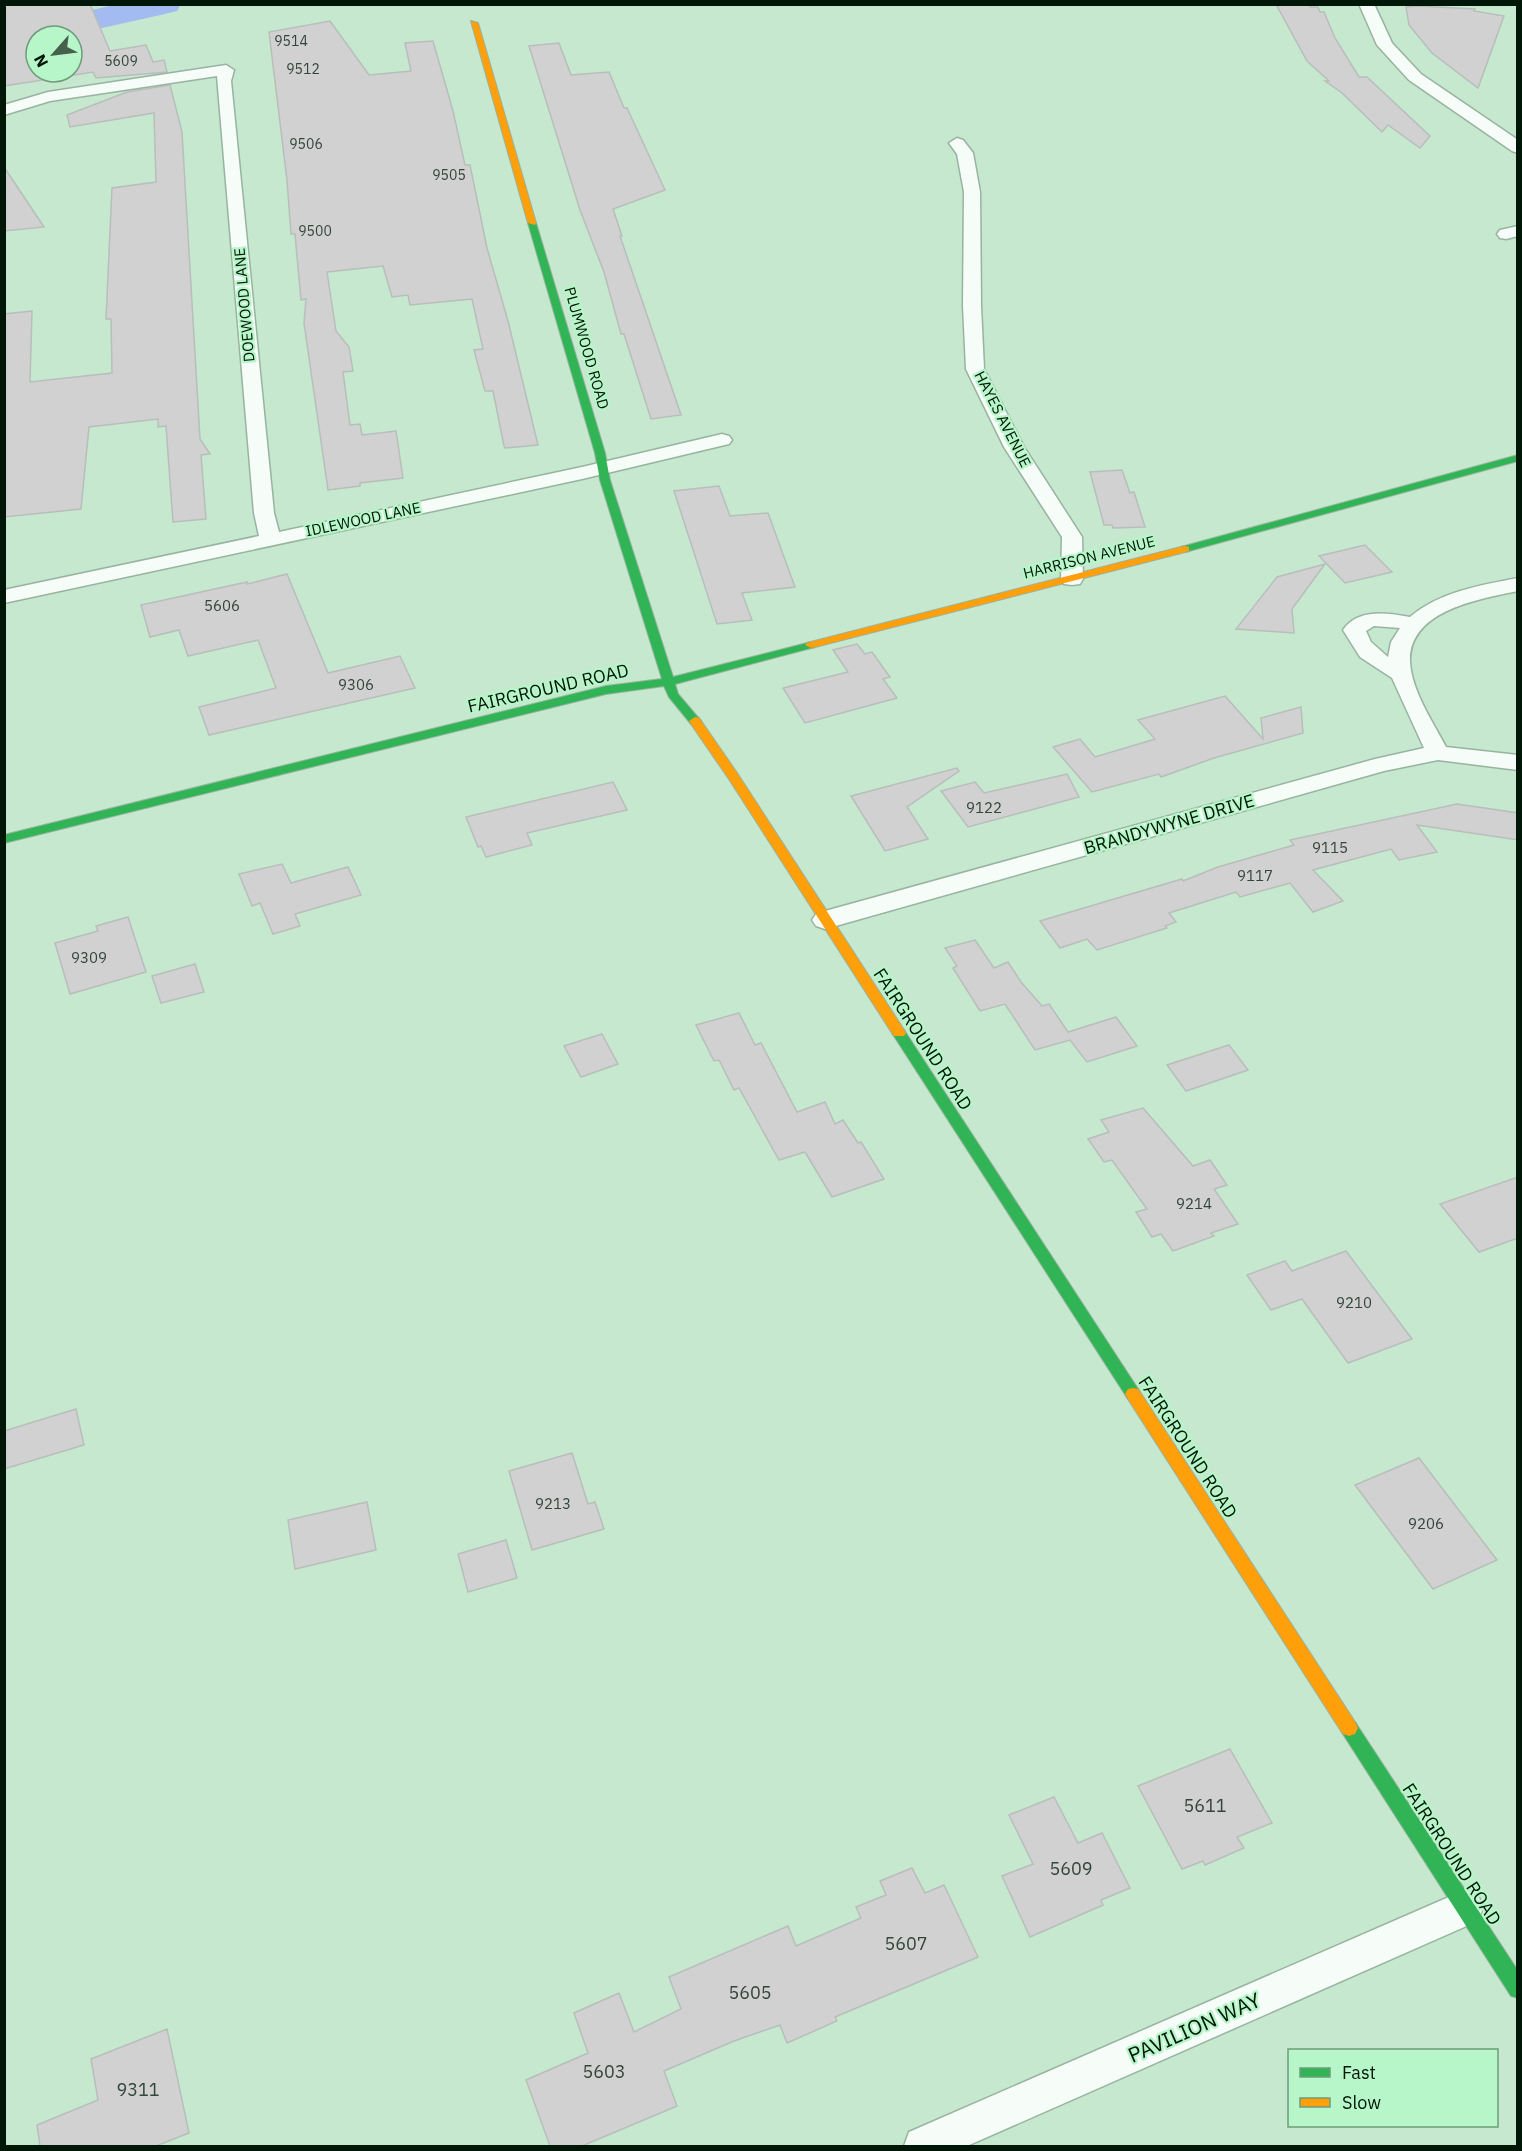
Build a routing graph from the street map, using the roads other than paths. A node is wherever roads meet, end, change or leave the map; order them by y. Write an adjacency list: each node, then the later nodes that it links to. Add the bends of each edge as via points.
1 (1366, 4): 5 (street, via 1385,45 1415,77)
2 (474, 23): 8 (street, PLUMWOOD ROAD)
3 (4, 110): 9 (street, DOEWOOD LANE, via 48,97 226,70 223,81 263,501)
4 (957, 143): 10 (street, HAYES AVENUE, via 965,153 972,192 975,369 1014,447 1072,537)
5 (1518, 148)
6 (722, 440): 8 (street, IDLEWOOD LANE)
7 (1518, 458): 10 (street, HARRISON AVENUE, via 1294,522)
8 (603, 468): 9 (street, IDLEWOOD LANE); 15 (street, PLUMWOOD ROAD)
9 (270, 539): 12 (street, IDLEWOOD LANE)
10 (1072, 579): 15 (street, HARRISON AVENUE)
11 (1518, 584): 13 (street, via 1462,598 1423,614)
12 (4, 597)
13 (1412, 624): 14 (street, via 1402,643); 14 (street, via 1377,619 1360,623 1354,630 1359,645)
14 (1402, 675): 16 (street)
15 (668, 682): 18 (street, FAIRGROUND ROAD, via 606,690); 19 (street, FAIRGROUND ROAD, via 673,696 733,776)
16 (1438, 753): 17 (street, BRANDYWYNE DRIVE); 19 (street, BRANDYWYNE DRIVE, via 1383,764)
17 (1518, 763)
18 (4, 838)
19 (825, 920): 20 (street, FAIRGROUND ROAD)
20 (1465, 1908): 21 (street, FAIRGROUND ROAD); 22 (street, PAVILION WAY)
21 (1518, 1989)
22 (923, 2146)

